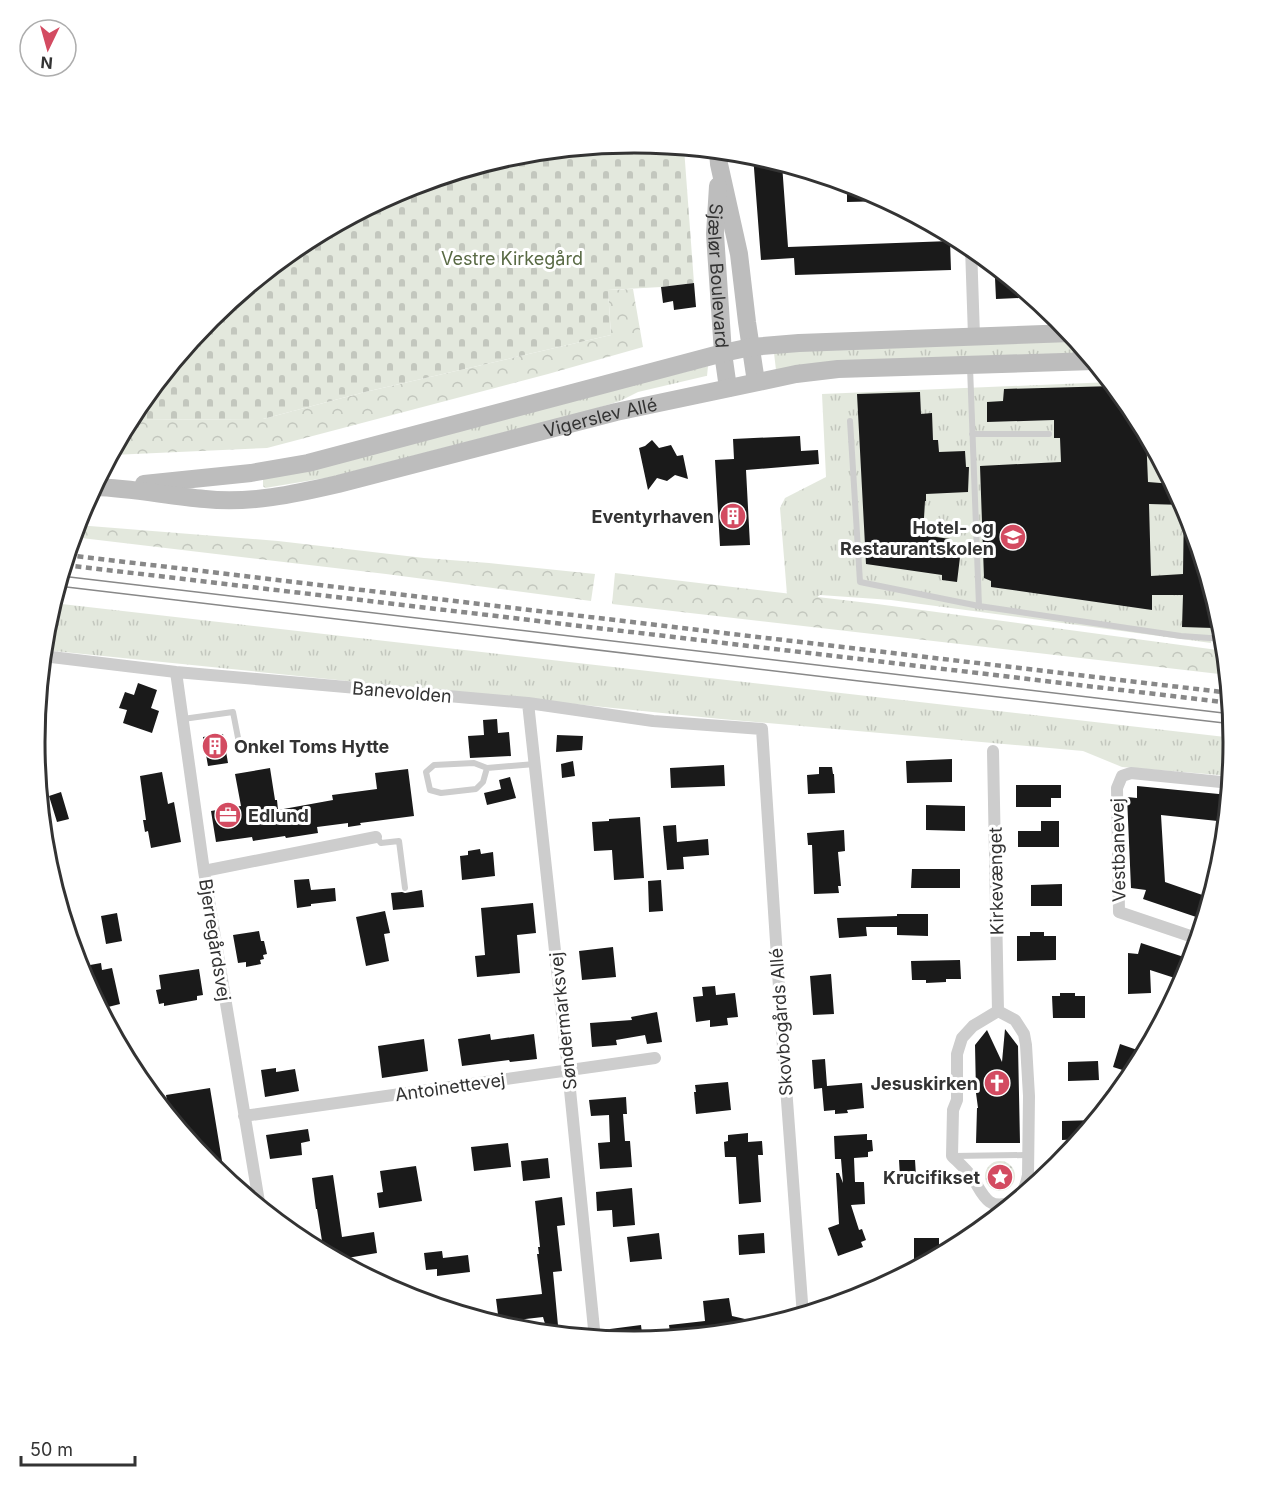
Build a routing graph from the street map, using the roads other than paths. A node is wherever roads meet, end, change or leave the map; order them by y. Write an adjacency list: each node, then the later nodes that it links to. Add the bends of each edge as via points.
1 (719, 160): 6 (street, Sjælør Boulevard, via 739,254)
2 (719, 160): 7 (street, Sjælør Boulevard, via 715,234)
3 (971, 260): 5 (street)
4 (1058, 333): 5 (street, Vigerslev Allé)
5 (974, 336): 6 (street, Vigerslev Allé)
6 (751, 347): 7 (street, Vigerslev Allé); 10 (street, Sjælør Boulevard)
7 (723, 353): 11 (street, Sjælør Boulevard); 15 (street, Vigerslev Allé, via 308,463 250,473)
8 (1084, 361): 9 (street, Vigerslev Allé)
9 (970, 365): 10 (street, Vigerslev Allé, via 838,369); 13 (lane)
10 (756, 382): 11 (street, Vigerslev Allé)
11 (728, 388): 15 (street, Vigerslev Allé, via 554,427 302,493 206,500)
12 (850, 421): 16 (lane, via 860,582)
13 (972, 434): 14 (lane); 16 (lane)
14 (1049, 434)
15 (103, 487)
16 (979, 606): 17 (lane)
17 (1215, 638)
18 (51, 657): 19 (street, Banevolden)
19 (176, 672): 20 (street, Banevolden); 21 (street, Bjerregårdsvej)
20 (528, 703): 22 (street, Banevolden, via 653,721); 25 (street, Søndermarksvej)
21 (182, 720): 23 (lane, via 234,712); 29 (street, Bjerregårdsvej)
22 (762, 729): 41 (street, Skovbogårds Allé)
23 (240, 748)
24 (993, 751): 32 (street, Kirkevænget)
25 (534, 764): 26 (lane); 34 (street, Søndermarksvej)
26 (487, 768): 26 (lane, via 474,763 434,765 426,772 430,790 441,793 476,789)
27 (1223, 782): 31 (street, Vestbanevej, via 1131,773 1122,776 1117,788 1119,912)
28 (376, 837): 29 (street); 30 (lane, via 381,843 399,841)
29 (204, 871): 35 (street, Bjerregårdsvej)
30 (405, 888)
31 (1191, 936)
32 (998, 1011): 36 (street, via 1015,1020 1024,1034); 37 (street, via 962,1038 957,1054)
33 (655, 1058): 34 (street, Antoinettevej)
34 (568, 1070): 35 (street, Antoinettevej); 42 (street, Søndermarksvej)
35 (244, 1116): 39 (street, Bjerregårdsvej)
36 (1028, 1155): 37 (lane); 38 (street)
37 (952, 1156): 40 (street, via 984,1197)
38 (1025, 1184)
39 (258, 1196)
40 (997, 1207)
41 (802, 1307)
42 (594, 1331)

